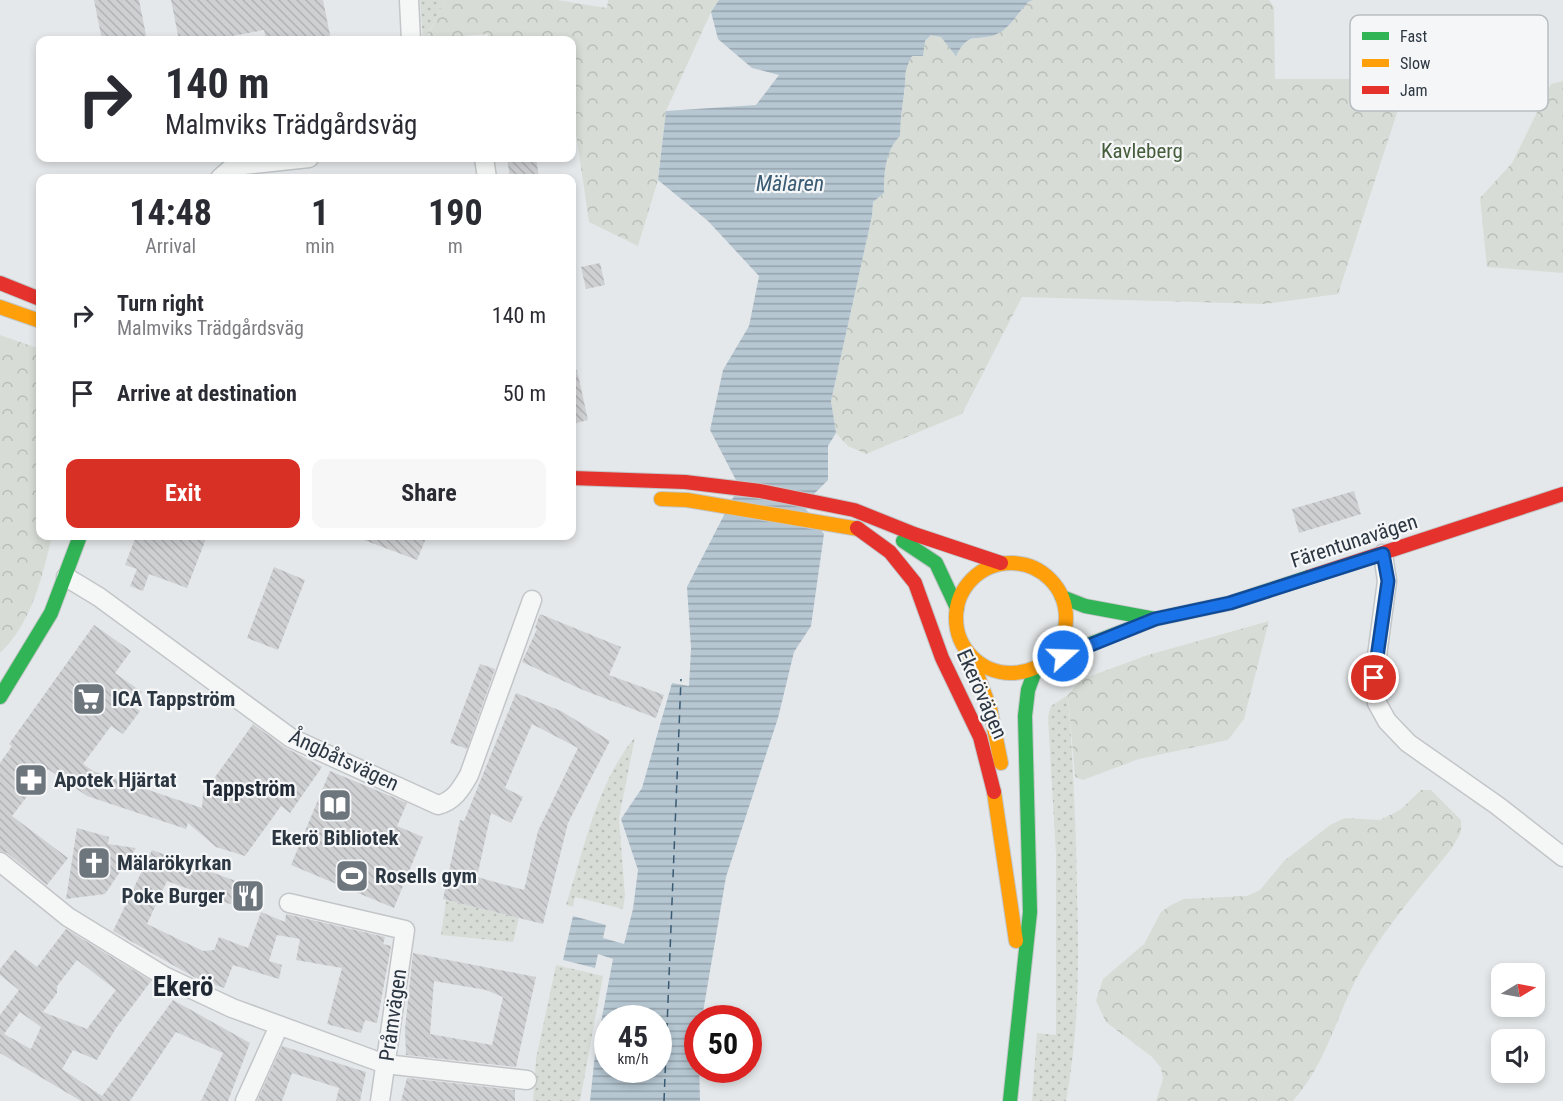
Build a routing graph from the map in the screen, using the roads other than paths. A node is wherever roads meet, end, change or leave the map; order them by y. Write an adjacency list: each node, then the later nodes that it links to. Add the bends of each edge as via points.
1 (409, 0): 2 (street)
2 (411, 36)
3 (272, 162): 4 (street, via 234,166)
4 (225, 174)
5 (0, 283): 6 (main road)
6 (36, 297)
7 (0, 307): 8 (main road)
8 (36, 320)
9 (576, 478): 15 (main road, via 760,491 854,510)
10 (1563, 494): 14 (main road, Färentunavägen)
11 (651, 499): 12 (main road, Ekerövägen, via 687,500)
12 (854, 527): 19 (main road, Ekerövägen, via 904,541 936,563); 27 (main road, Ekerövägen, via 890,552 915,583 942,658 980,737 992,781)
13 (79, 540): 16 (main road)
14 (1383, 554): 20 (main road, Färentunavägen, via 1230,603); 24 (street, via 1388,581 1374,678 1377,703 1387,721 1408,743)
15 (1000, 563): 17 (main road, via 1036,569 1052,581); 19 (main road, via 974,577 961,594)
16 (66, 577): 18 (street, Ångbåtsvägen, via 291,738 438,805 460,792 469,775); 23 (main road, via 51,613)
17 (1062, 597): 20 (main road, Färentunavägen, via 1085,606); 22 (main road, via 1066,622 1061,642)
18 (532, 600)
19 (957, 608): 21 (main road, via 958,636)
20 (1155, 619): 22 (main road, Färentunavägen)
21 (970, 656): 22 (main road, via 999,672); 27 (main road, Ekerövägen, via 986,693 998,737)
22 (1041, 665): 31 (main road, Ekerövägen, via 1028,690 1025,716 1030,912)
23 (0, 697)
24 (1563, 856)
25 (0, 862): 28 (street, via 18,883 164,976)
26 (289, 903): 29 (street, Pråmvägen, via 405,930)
27 (1016, 941): 31 (main road, Ekerövägen)
28 (279, 1026): 29 (street); 32 (street)
29 (385, 1064): 30 (street); 33 (street, Pråmvägen)
30 (527, 1080)
31 (1011, 1084): 34 (main road, Ekerövägen)
32 (245, 1101)
33 (380, 1101)
34 (1010, 1101)

